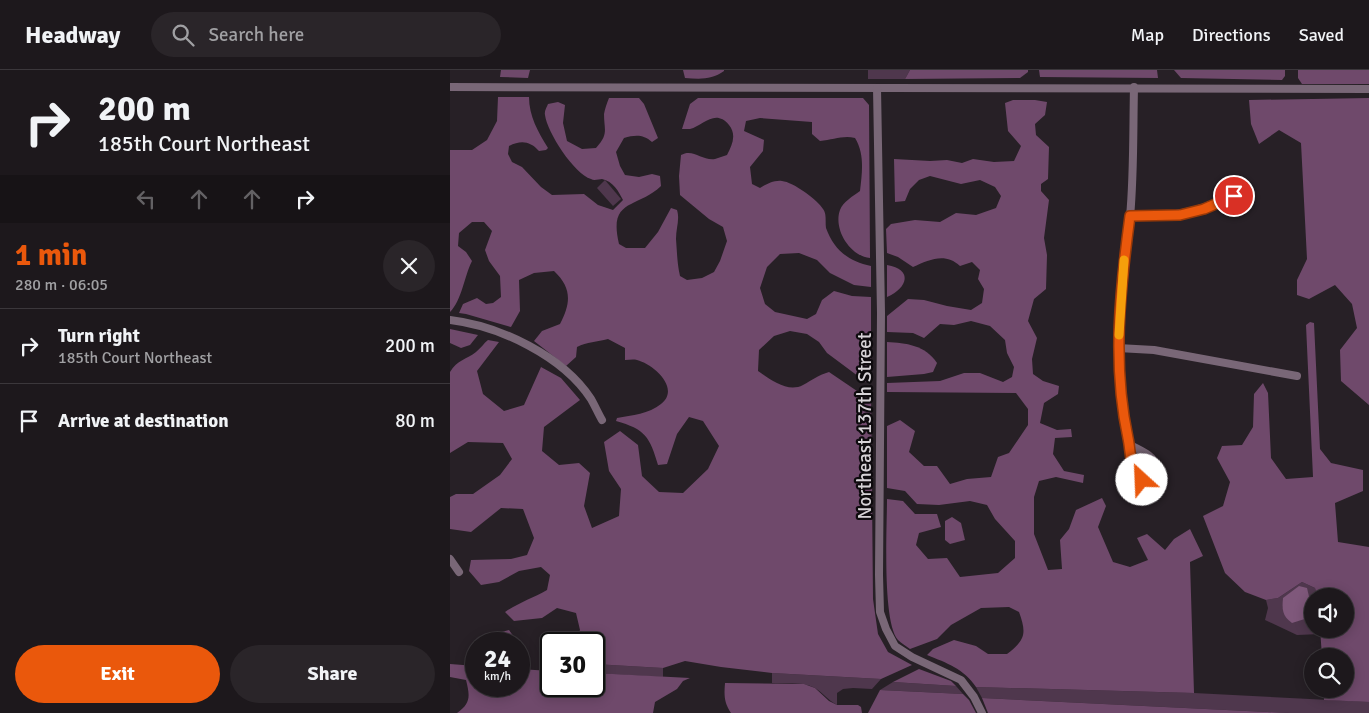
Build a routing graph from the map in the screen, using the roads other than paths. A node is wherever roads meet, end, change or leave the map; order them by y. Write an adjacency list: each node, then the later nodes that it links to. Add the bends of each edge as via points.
1 (450, 87): 3 (street)
2 (1134, 87): 3 (street); 4 (street); 6 (street)
3 (877, 88): 14 (street, Northeast 137th Street, via 880,612 895,646 961,680)
4 (1369, 89)
5 (1234, 196): 6 (street, via 1180,215)
6 (1130, 216): 8 (street, via 1122,273)
7 (450, 320): 10 (street, via 498,332 550,359 581,386)
8 (1118, 348): 9 (street, via 1154,350); 11 (street, via 1122,412)
9 (1297, 376)
10 (602, 420)
11 (1130, 445): 11 (street, via 1152,457 1158,466 1159,475 1153,482 1142,480 1133,468)
12 (450, 559): 13 (street)
13 (459, 572)
14 (982, 713)

